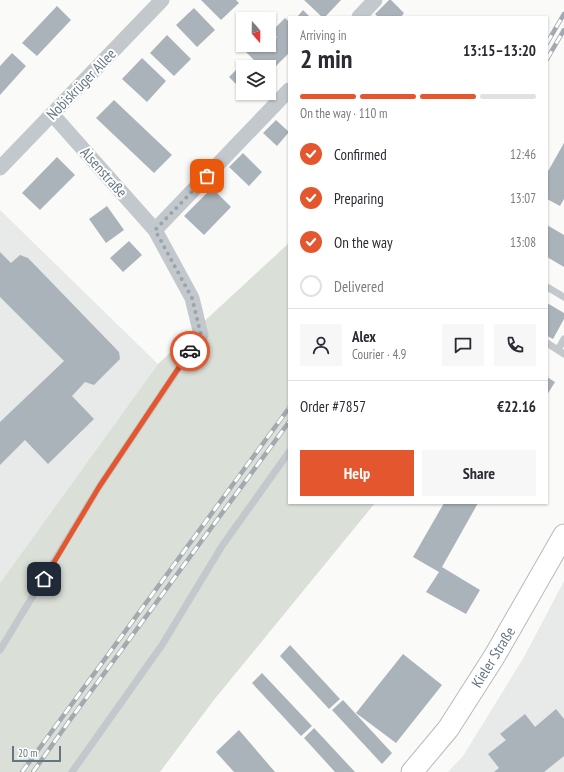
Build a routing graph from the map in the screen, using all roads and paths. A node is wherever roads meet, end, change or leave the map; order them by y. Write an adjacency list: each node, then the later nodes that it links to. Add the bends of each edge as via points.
1 (162, 0): 5 (street, Nobiskrüger Allee)
2 (376, 0): 3 (street)
3 (360, 16)
4 (288, 91): 7 (street)
5 (52, 114): 6 (street, Nobiskrüger Allee); 7 (street, Alsenstraße)
6 (0, 168)
7 (155, 230): 10 (street, Alsenstraße, via 192,298)
8 (548, 288): 9 (lane)
9 (564, 297)
10 (201, 335): 16 (lane, via 99,487)
11 (564, 339): 13 (lane)
12 (548, 344): 13 (lane)
13 (561, 352)
14 (288, 453): 17 (lane, via 222,546 162,645)
15 (564, 535): 18 (main road, Kieler Straße, via 494,657 448,729)
16 (0, 650)
17 (72, 772)
18 (412, 772)

